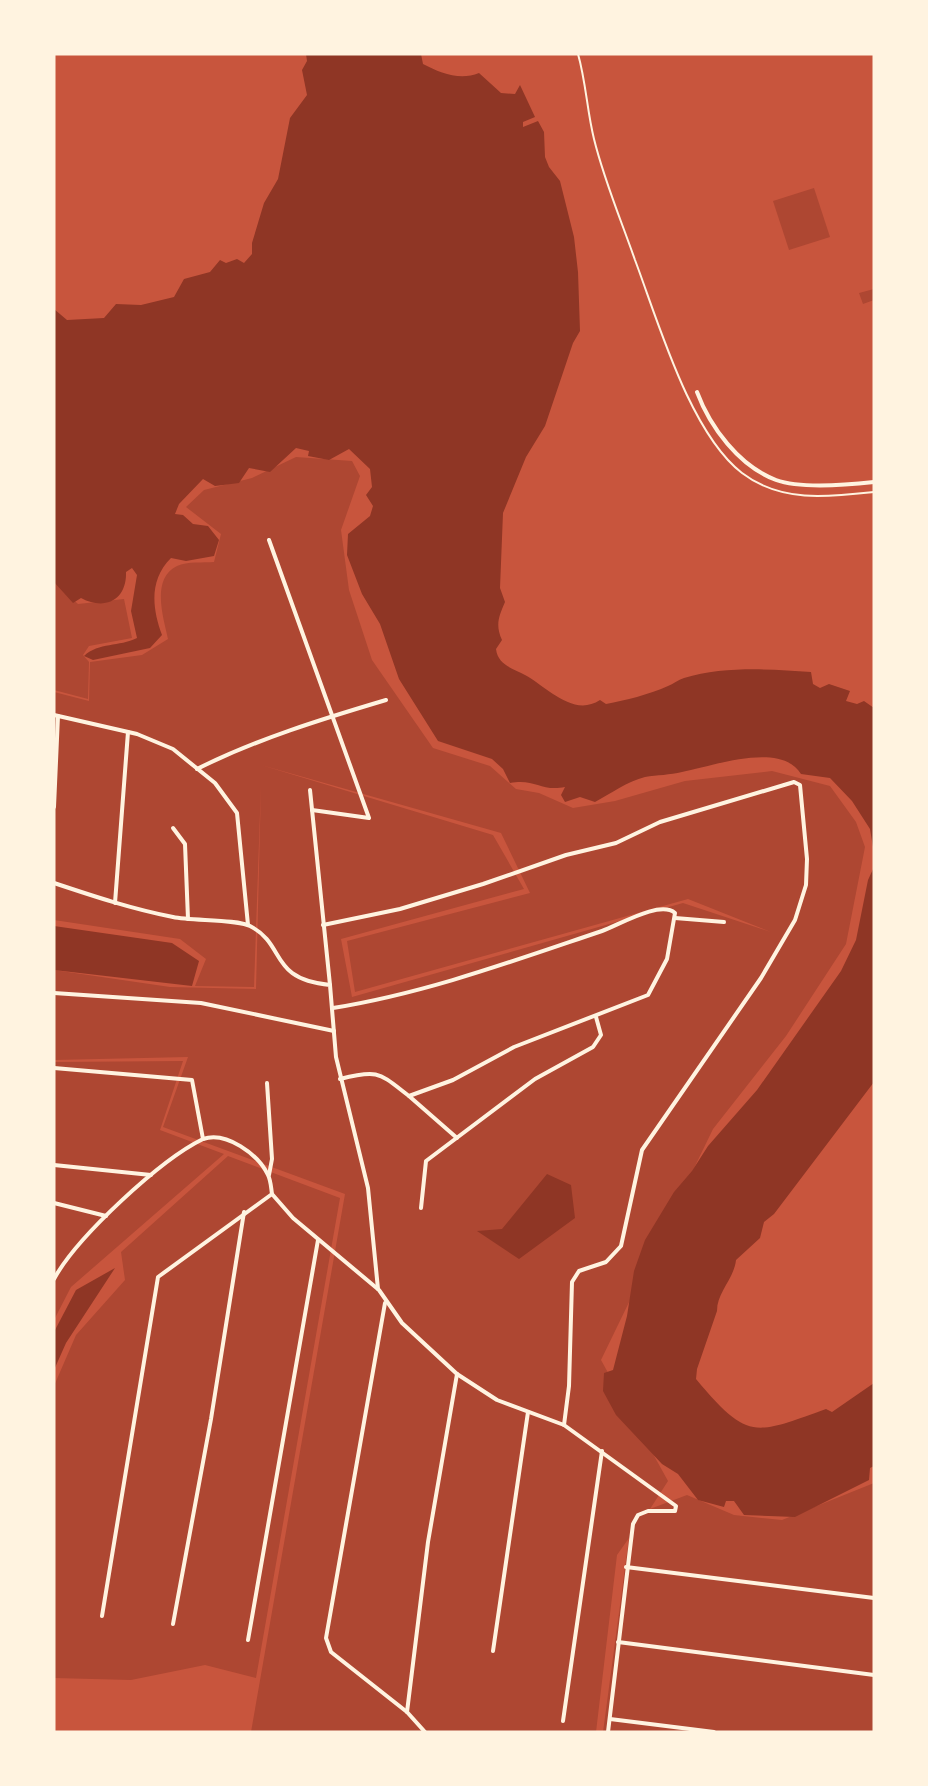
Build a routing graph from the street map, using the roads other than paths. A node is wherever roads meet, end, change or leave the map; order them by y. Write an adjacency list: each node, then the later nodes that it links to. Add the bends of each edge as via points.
1 (578, 54): 4 (street, via 594,139 610,189 696,415 742,473 769,488 806,497)
2 (697, 392): 3 (street, via 704,411 740,458 776,480)
3 (874, 483)
4 (874, 492)
5 (269, 540): 8 (street)
6 (386, 700): 8 (street)
7 (56, 716): 9 (street); 12 (street)
8 (332, 716): 10 (street, via 232,752); 13 (street, via 369,818)
9 (128, 732): 10 (street, via 173,749); 16 (street)
10 (197, 769): 20 (street, via 215,783 237,813)
11 (310, 790): 13 (street)
12 (54, 807)
13 (312, 810): 21 (street)
14 (173, 828): 18 (street, via 185,844)
15 (54, 883): 16 (street)
16 (115, 903): 18 (street)
17 (675, 918): 19 (street); 24 (street, via 673,910 656,910 454,982); 25 (street, via 667,958 648,995)
18 (188, 919): 20 (street)
19 (724, 922)
20 (248, 925): 22 (street, via 266,940 286,970 306,980)
21 (323, 925): 22 (street); 48 (street, via 400,909 566,855 616,843 660,822 794,782 800,785 807,876 795,920 761,978 642,1150 621,1246 606,1262 579,1271 572,1282)
22 (330, 985): 24 (street)
23 (54, 993): 26 (street, via 201,1002)
24 (333, 1008): 26 (street)
25 (596, 1017): 30 (street, via 514,1047 453,1080); 31 (street, via 601,1035 593,1047 535,1079)
26 (334, 1031): 28 (street)
27 (54, 1068): 32 (street, via 192,1080)
28 (340, 1079): 30 (street, via 361,1073 378,1074); 44 (street, via 368,1188)
29 (267, 1083): 35 (street, via 272,1159)
30 (409, 1096): 31 (street)
31 (457, 1138): 38 (street, via 424,1165)
32 (203, 1139): 34 (street); 35 (street, via 224,1137 249,1154)
33 (54, 1165): 34 (street)
34 (151, 1175): 40 (street)
35 (268, 1176): 36 (street)
36 (272, 1194): 39 (street); 41 (street)
37 (54, 1203): 40 (street)
38 (421, 1208)
39 (244, 1212): 52 (street, via 158,1277); 53 (street)
40 (106, 1216): 42 (street)
41 (318, 1239): 44 (street); 54 (street)
42 (56, 1272): 43 (street)
43 (54, 1280)
44 (378, 1290): 45 (street)
45 (385, 1302): 46 (street, via 431,1353); 58 (street, via 326,1638 330,1652)
46 (457, 1374): 47 (street, via 496,1400); 58 (street, via 428,1542)
47 (528, 1412): 48 (street); 56 (street)
48 (564, 1425): 49 (street)
49 (602, 1451): 50 (street, via 676,1506 675,1511 638,1515); 60 (street)
50 (626, 1567): 51 (street); 55 (street)
51 (874, 1598)
52 (102, 1616)
53 (173, 1624)
54 (248, 1640)
55 (618, 1642): 57 (street); 59 (street)
56 (493, 1651)
57 (874, 1675)
58 (407, 1712): 61 (street)
59 (610, 1719): 62 (street); 63 (street)
60 (563, 1720)
61 (425, 1732)
62 (608, 1732)
63 (714, 1732)

